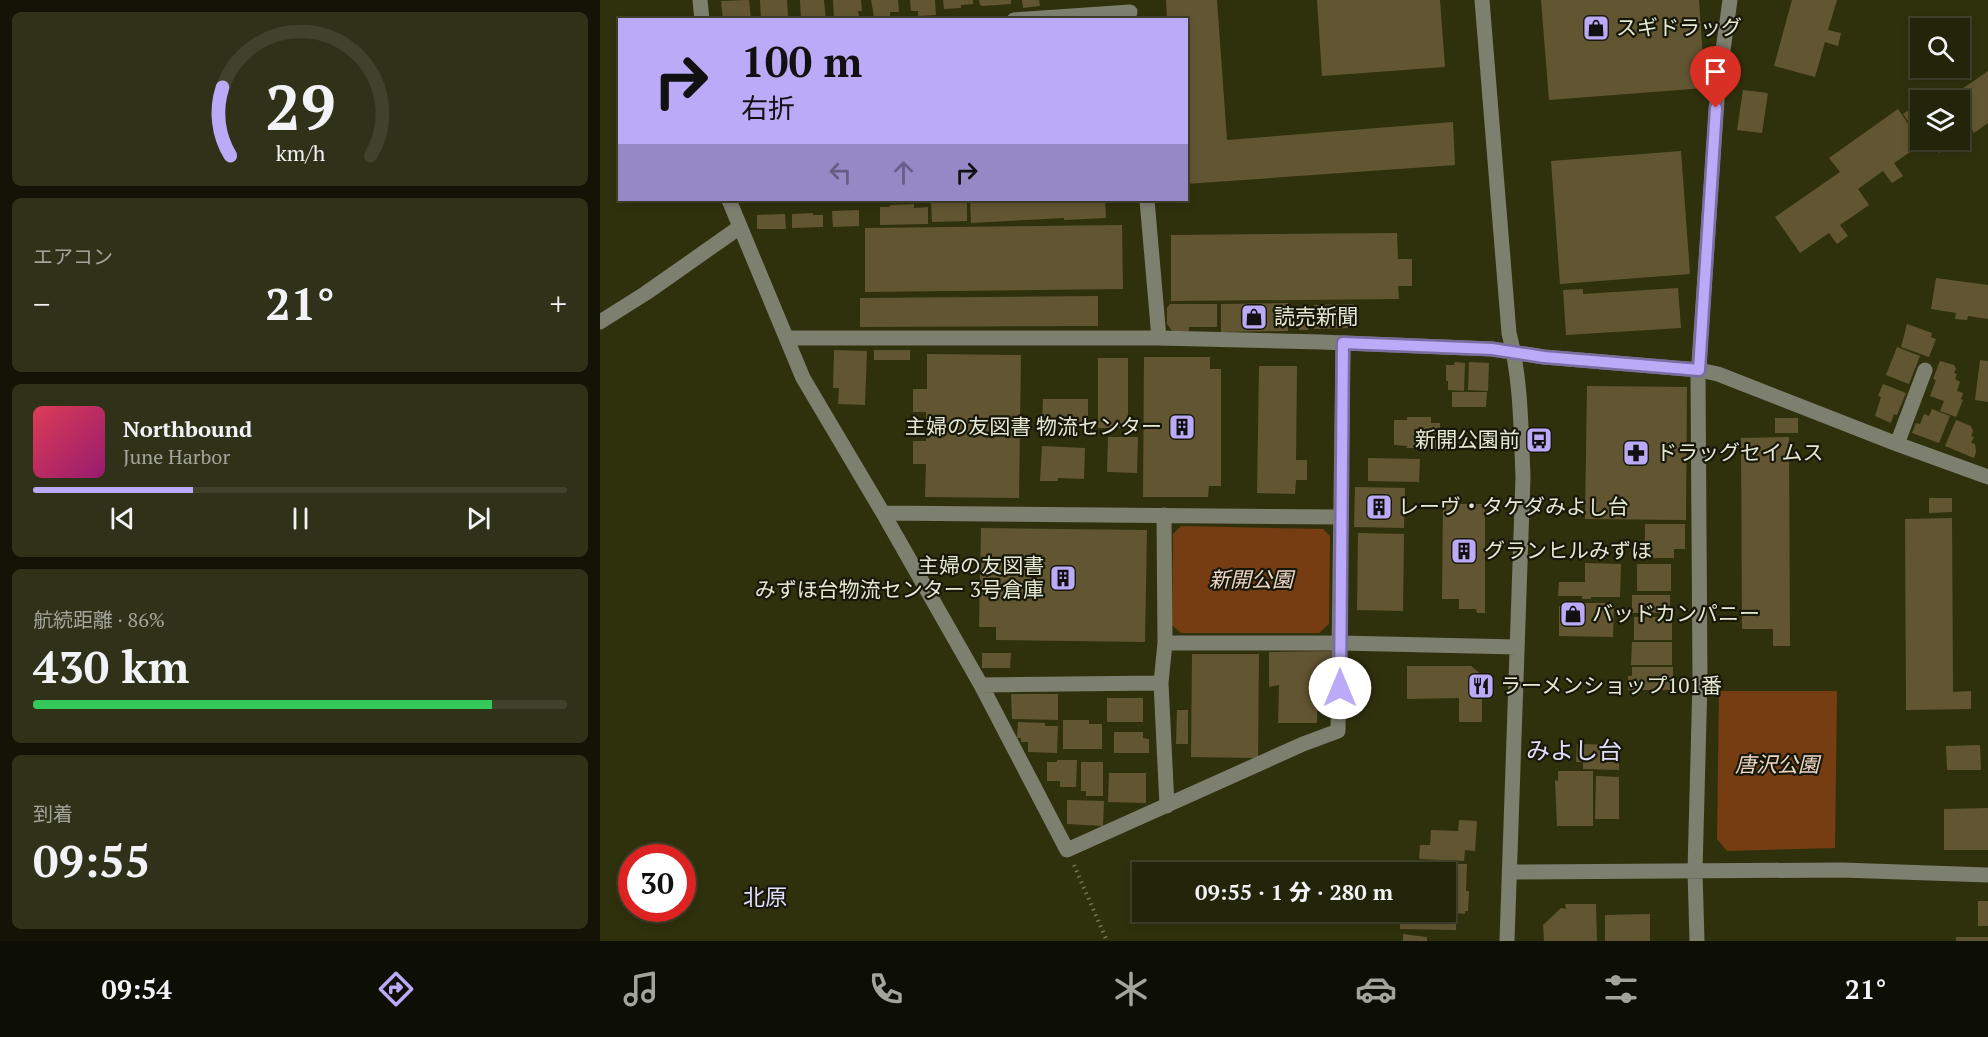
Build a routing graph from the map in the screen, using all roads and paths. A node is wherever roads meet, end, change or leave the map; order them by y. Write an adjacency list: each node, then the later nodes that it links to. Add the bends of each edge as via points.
1 (699, 0): 5 (street)
2 (1482, 0): 14 (street, via 1509,333)
3 (1730, 0): 15 (street, via 1718,86)
4 (1130, 10): 6 (street)
5 (702, 18)
6 (1037, 18)
7 (729, 201): 9 (street)
8 (1147, 201): 12 (street)
9 (740, 228): 10 (street); 11 (street)
10 (600, 322)
11 (787, 338): 12 (street); 19 (street, via 802,378)
12 (1159, 338): 13 (street)
13 (1343, 343): 14 (street); 21 (street)
14 (1514, 353): 15 (street); 24 (street, via 1523,477)
15 (1699, 370): 17 (street); 30 (street, via 1700,681)
16 (1925, 370): 17 (street)
17 (1897, 444): 18 (street)
18 (1988, 477)
19 (883, 513): 20 (street); 26 (street)
20 (1164, 515): 21 (street); 22 (street)
21 (1340, 517): 23 (street)
22 (1165, 643): 23 (street); 25 (street)
23 (1340, 643): 24 (street); 27 (street, via 1338,731)
24 (1517, 647): 29 (street)
25 (1161, 683): 26 (street); 27 (street)
26 (981, 685): 28 (street)
27 (1167, 806): 28 (street)
28 (1067, 850): 32 (path)
29 (1510, 872): 30 (street); 33 (street)
30 (1695, 872): 31 (street, via 1842,870); 34 (street)
31 (1988, 875)
32 (1107, 941)
33 (1507, 941)
34 (1697, 941)

